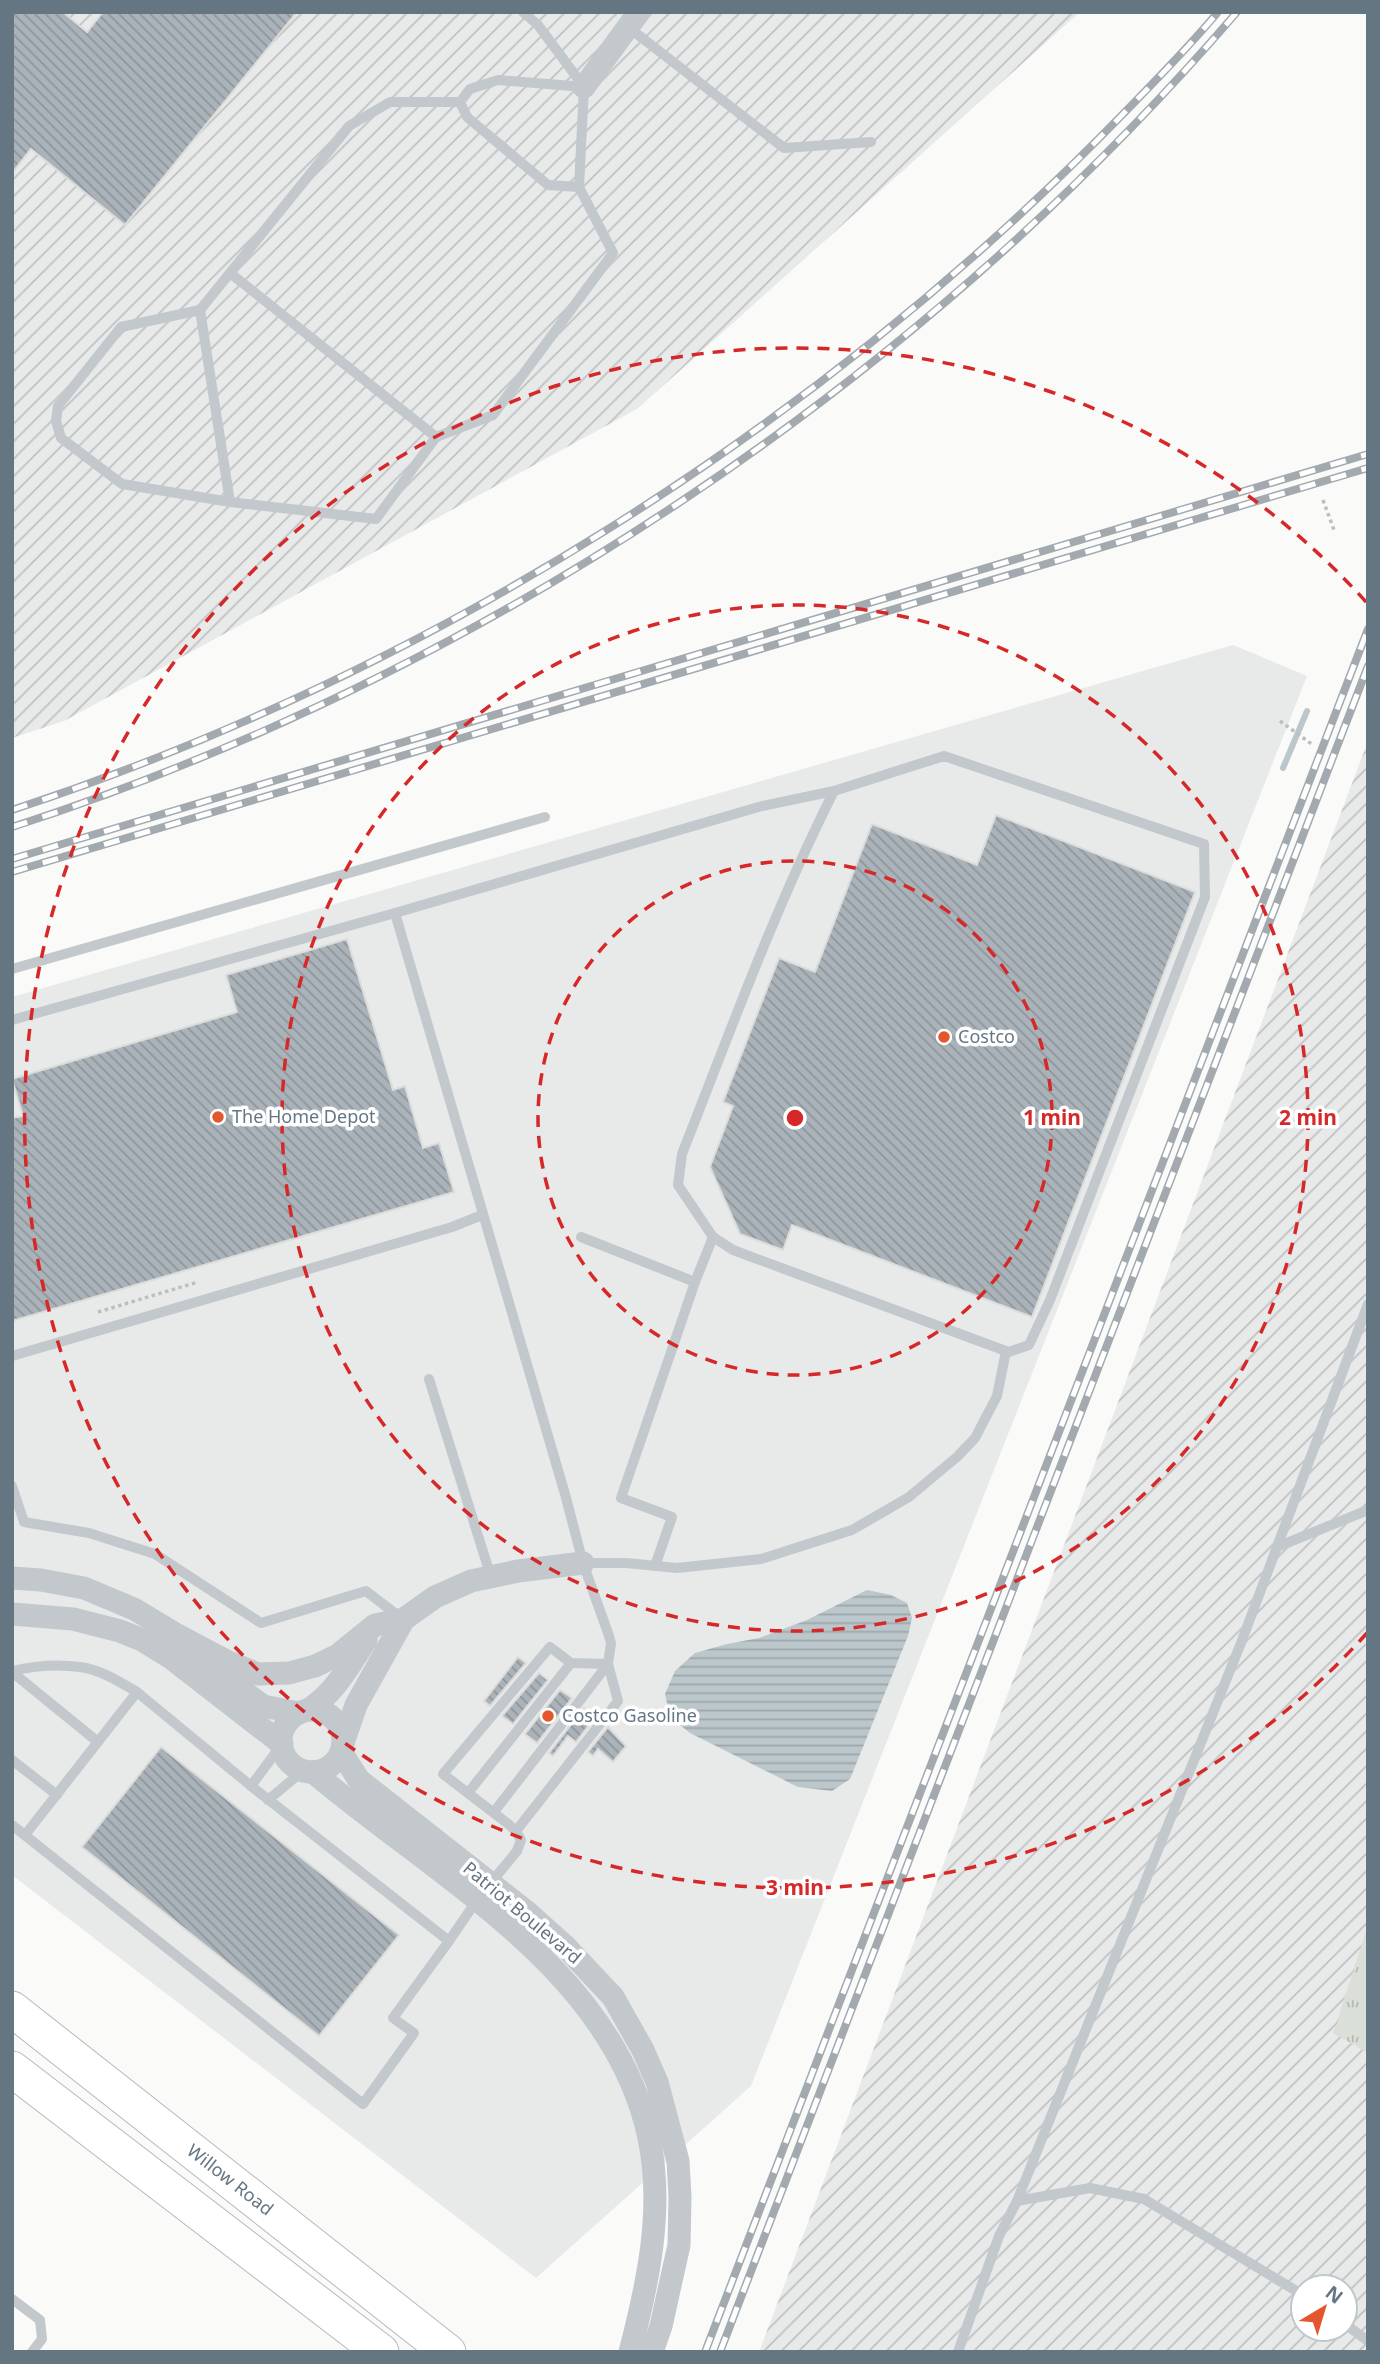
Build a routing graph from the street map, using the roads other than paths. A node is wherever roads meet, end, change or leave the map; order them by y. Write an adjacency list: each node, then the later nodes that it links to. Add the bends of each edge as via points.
1 (523, 12): 3 (lane)
2 (633, 20): 3 (street); 5 (lane, via 784,148)
3 (584, 87): 4 (lane, via 498,80 470,89); 6 (lane)
4 (460, 102): 6 (lane, via 467,117 548,185); 7 (lane, via 390,102 349,126)
5 (871, 142)
6 (579, 187): 9 (lane, via 613,253 493,415)
7 (230, 273): 8 (lane); 9 (lane)
8 (200, 310): 10 (lane); 10 (lane, via 121,327 58,406 56,421 61,438 122,484)
9 (436, 437): 10 (lane, via 376,519)
10 (230, 502)
11 (834, 791): 13 (lane, via 762,806); 18 (lane, via 765,942 681,1154 678,1185); 21 (lane, via 944,756 1204,844 1205,897 1055,1287 1029,1345)
12 (545, 817): 14 (lane)
13 (395, 913): 15 (lane); 16 (lane)
14 (12, 969)
15 (12, 1020)
16 (482, 1215): 22 (lane); 27 (lane)
17 (581, 1237): 19 (lane)
18 (713, 1237): 19 (lane); 21 (lane, via 733,1250)
19 (695, 1282): 28 (lane, via 621,1498 673,1517)
20 (1368, 1304): 26 (lane)
21 (1006, 1353): 28 (lane, via 997,1396 975,1438 933,1478 881,1514 852,1530 761,1559)
22 (12, 1356)
23 (429, 1379): 29 (lane)
24 (12, 1486): 32 (lane, via 24,1522 89,1533 155,1554 261,1623 366,1591)
25 (1368, 1510): 26 (lane)
26 (1277, 1546): 57 (lane)
27 (583, 1563): 28 (lane); 29 (street); 36 (lane, via 611,1643)
28 (655, 1566)
29 (491, 1577): 32 (street, via 435,1597)
30 (12, 1578): 34 (street, Patriot Boulevard, via 84,1588 134,1609)
31 (12, 1614): 41 (street, Patriot Boulevard, via 73,1619 142,1640)
32 (404, 1619): 33 (street); 42 (street, via 356,1705)
33 (375, 1625): 34 (street, via 338,1655 289,1674 258,1674); 39 (street, via 335,1687)
34 (179, 1636): 39 (street, Patriot Boulevard, via 205,1663 263,1706)
35 (571, 1663): 36 (lane); 46 (lane); 46 (lane, via 550,1647 443,1774)
36 (608, 1664): 49 (lane); 51 (lane, via 618,1701)
37 (12, 1672): 38 (lane, via 28,1667 82,1667); 40 (lane)
38 (137, 1692): 40 (lane); 45 (lane)
39 (304, 1712): 41 (street, via 285,1726); 42 (street, Patriot Boulevard, via 317,1710 334,1718 342,1734)
40 (98, 1742): 47 (lane)
41 (282, 1744): 44 (street, Patriot Boulevard, via 289,1761); 45 (lane)
42 (342, 1748): 44 (street, via 330,1766); 53 (street, Patriot Boulevard, via 359,1780)
43 (12, 1760): 47 (lane)
44 (309, 1771): 48 (lane); 53 (street, Patriot Boulevard)
45 (251, 1786): 48 (lane)
46 (468, 1793): 49 (lane)
47 (57, 1795): 52 (lane)
48 (268, 1800): 54 (lane)
49 (494, 1812): 51 (lane)
50 (12, 1825): 52 (lane)
51 (516, 1831): 53 (lane, via 521,1840 517,1851)
52 (25, 1835): 54 (lane, via 363,2104 414,2033 393,2018)
53 (483, 1892): 54 (lane); 63 (street, Patriot Boulevard, via 572,1987 613,2046 634,2087 649,2138 654,2227); 64 (street, Patriot Boulevard, via 564,1945 613,1997 657,2082 678,2161 680,2197 679,2245)
54 (449, 1941)
55 (12, 2009): 62 (main road, Willow Road)
56 (12, 2069): 61 (main road)
57 (1017, 2201): 58 (lane, via 1090,2189 1144,2199); 65 (lane, via 999,2236)
58 (1289, 2287)
59 (12, 2299): 60 (lane, via 40,2319 42,2339)
60 (32, 2352)
61 (382, 2352)
62 (448, 2352)
63 (630, 2352)
64 (652, 2352)
65 (958, 2352)

